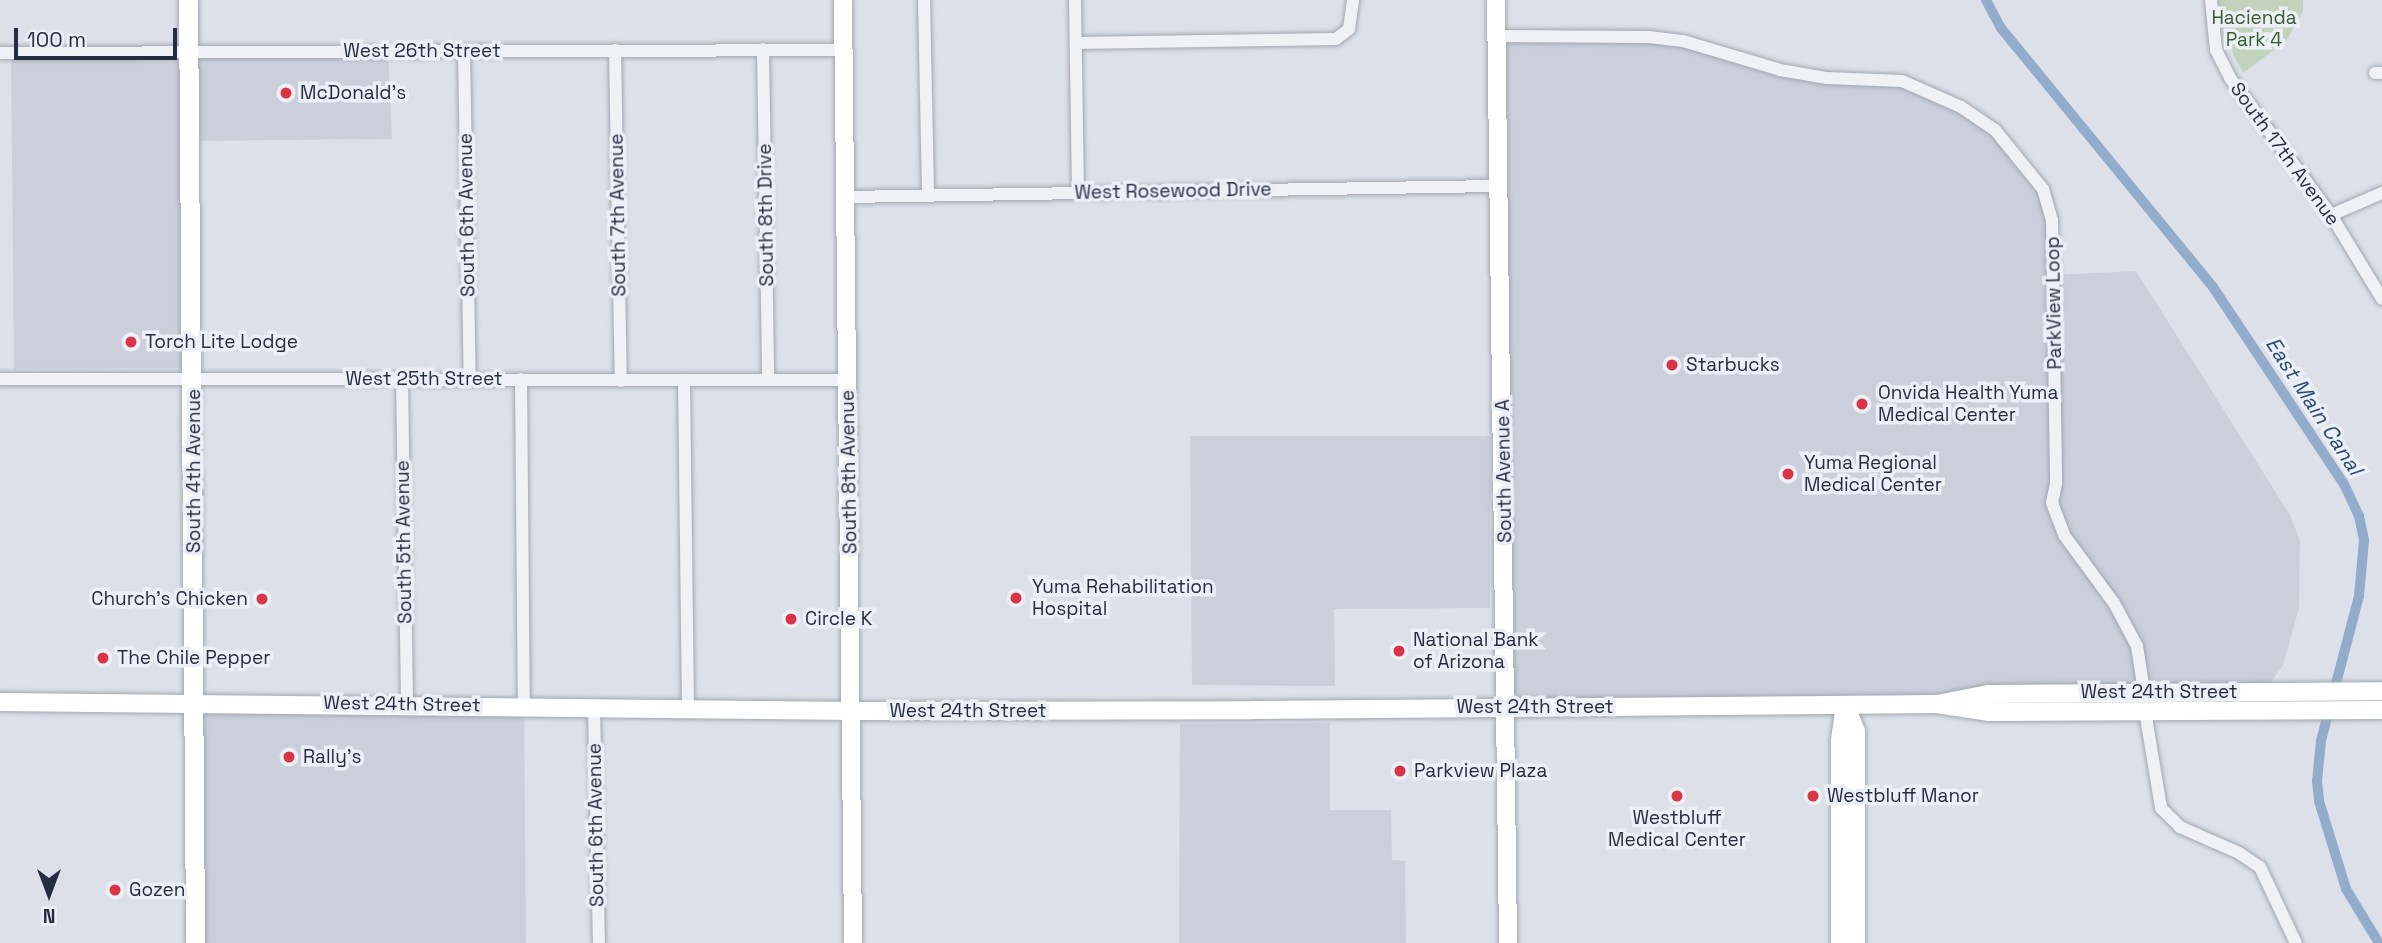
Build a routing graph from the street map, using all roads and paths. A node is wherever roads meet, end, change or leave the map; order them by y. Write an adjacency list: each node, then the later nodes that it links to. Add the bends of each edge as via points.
1 (188, 0): 14 (main road, South 4th Avenue)
2 (843, 0): 12 (main road, South 8th Avenue)
3 (924, 0): 19 (street)
4 (1075, 0): 9 (street)
5 (1353, 0): 9 (street, via 1349,29 1336,39)
6 (1496, 0): 8 (main road, South Avenue A)
7 (2211, 0): 21 (street, South 17th Avenue, via 2216,50 2230,78)
8 (1497, 36): 16 (main road, South Avenue A); 32 (street, ParkView Loop, via 1649,37 1683,41 1792,72 1902,81 1961,107 1995,130 2043,189 2052,220 2056,484 2052,503 2064,535 2114,603 2137,646)
9 (1076, 43): 17 (street)
10 (763, 49): 11 (street, West 26th Street); 12 (street, West 26th Street); 30 (street, South 8th Drive)
11 (615, 50): 13 (street, West 26th Street); 28 (street, South 7th Avenue)
12 (844, 50): 20 (main road, South 8th Avenue)
13 (464, 51): 14 (street, West 26th Street); 25 (street, South 6th Avenue)
14 (188, 52): 15 (street, West 26th Street); 23 (main road, South 4th Avenue)
15 (0, 53)
16 (1499, 186): 17 (street, West Rosewood Drive); 41 (main road, South Avenue A)
17 (1078, 192): 19 (street, West Rosewood Drive)
18 (2382, 193): 21 (street)
19 (928, 195): 20 (street, West Rosewood Drive)
20 (846, 197): 31 (main road, South 8th Avenue)
21 (2331, 215): 22 (street, South 17th Avenue)
22 (2382, 299)
23 (194, 378): 24 (street, West 25th Street); 27 (street, West 25th Street); 35 (main road, South 4th Avenue)
24 (0, 379)
25 (470, 379): 26 (street, West 25th Street); 27 (street, West 25th Street)
26 (521, 379): 28 (street, West 25th Street); 39 (street)
27 (402, 380): 36 (street, South 5th Avenue)
28 (621, 380): 29 (street, West 25th Street)
29 (684, 380): 30 (street, West 25th Street); 42 (street)
30 (768, 380): 31 (street, West 25th Street)
31 (848, 380): 44 (main road, South 8th Avenue)
32 (2144, 691): 33 (main road, West 24th Street); 37 (main road, West 24th Street, via 1988,694); 45 (main road)
33 (2382, 691)
34 (0, 702): 35 (main road, West 24th Street)
35 (194, 702): 36 (main road, West 24th Street); 46 (main road, South 4th Avenue)
36 (407, 703): 39 (main road, West 24th Street)
37 (1937, 704): 38 (main road, West 24th Street); 45 (main road, West 24th Street, via 1989,712)
38 (1845, 705): 41 (main road, West 24th Street); 50 (main road, via 1840,740); 51 (main road, via 1856,732)
39 (524, 706): 40 (main road, West 24th Street)
40 (594, 707): 42 (main road, West 24th Street); 47 (street, South 6th Avenue)
41 (1507, 707): 44 (main road, West 24th Street); 49 (main road, South Avenue A)
42 (688, 710): 44 (main road, West 24th Street)
43 (2382, 710): 45 (main road, West 24th Street)
44 (854, 711): 48 (main road, South 8th Avenue)
45 (2145, 711): 52 (street, via 2161,808 2180,827 2260,867)
46 (195, 943)
47 (598, 943)
48 (853, 943)
49 (1508, 943)
50 (1840, 943)
51 (1856, 943)
52 (2297, 943)

